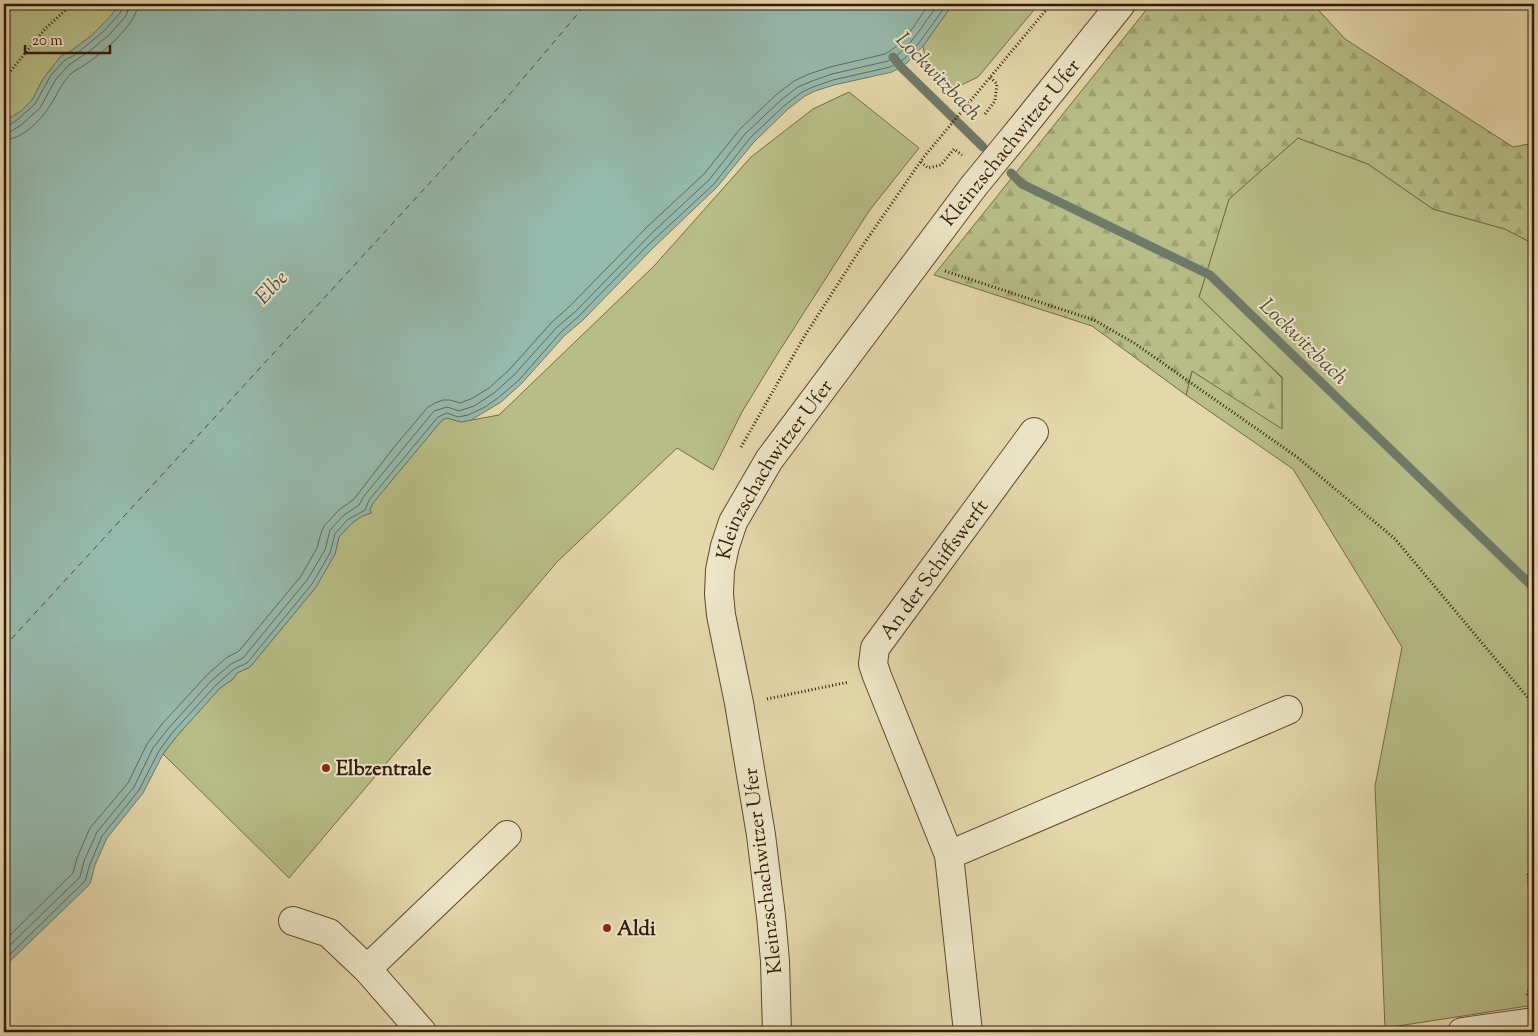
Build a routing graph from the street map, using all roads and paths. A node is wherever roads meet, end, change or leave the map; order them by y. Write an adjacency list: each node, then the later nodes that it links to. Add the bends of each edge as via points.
1 (72, 4): 5 (path, via 44,30)
2 (1051, 4): 4 (path)
3 (1121, 4): 9 (street, Kleinzschachwitzer Ufer, bridge)
4 (990, 77): 6 (path, via 996,84 995,101); 8 (path)
5 (4, 79)
6 (984, 114)
7 (954, 149): 8 (path, via 941,165 928,168)
8 (922, 160): 11 (path, via 804,337)
9 (923, 252): 13 (street, Kleinzschachwitzer Ufer, via 770,460 733,522 720,570 719,594); 14 (path, via 946,272 1094,320 1134,343 1297,457 1395,539)
10 (1034, 432): 12 (street, An der Schiffswerft, via 875,648 873,664)
11 (738, 453)
12 (876, 676): 13 (path); 17 (street, An der Schiffswerft)
13 (739, 703): 25 (street, Kleinzschachwitzer Ufer, via 771,916)
14 (1534, 705)
15 (1288, 710): 17 (street)
16 (508, 835): 21 (street)
17 (949, 855): 26 (street, An der Schiffswerft)
18 (1528, 874): 20 (path)
19 (293, 921): 21 (street, via 329,933)
20 (1534, 940)
21 (367, 969): 24 (street)
22 (1534, 1022): 23 (street)
23 (1474, 1030)
24 (422, 1032)
25 (777, 1032)
26 (968, 1032)

